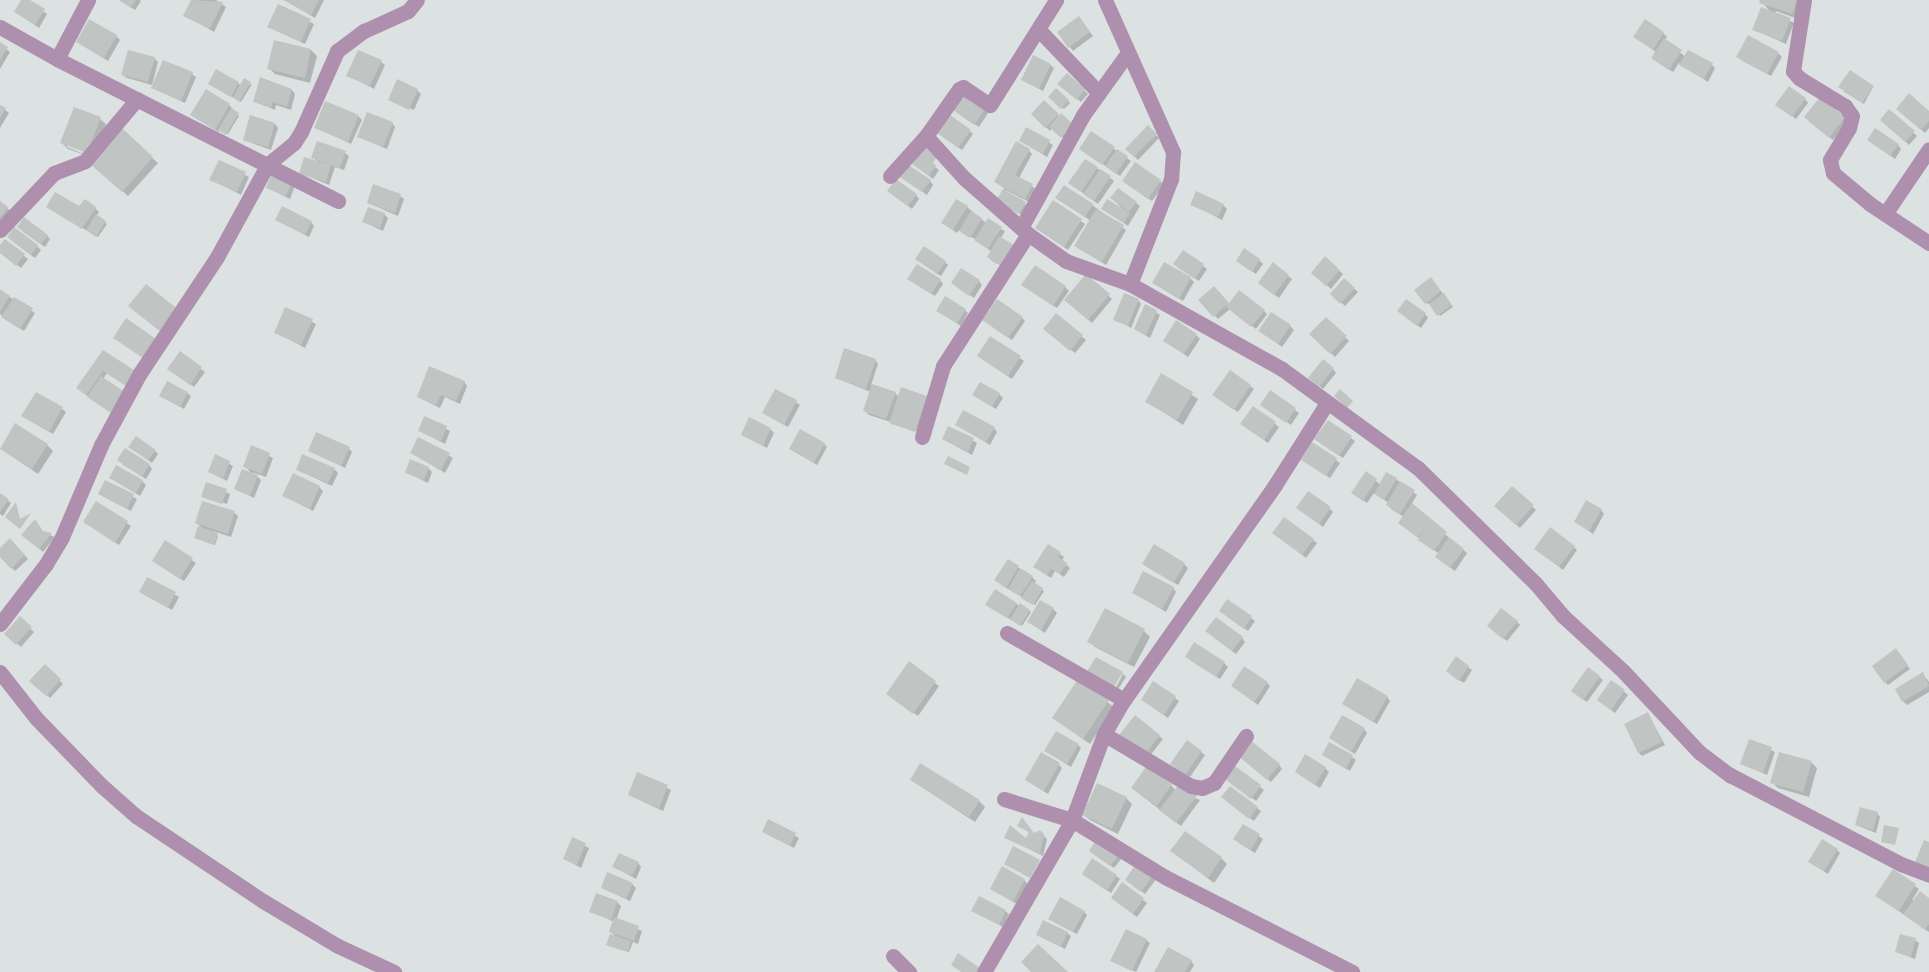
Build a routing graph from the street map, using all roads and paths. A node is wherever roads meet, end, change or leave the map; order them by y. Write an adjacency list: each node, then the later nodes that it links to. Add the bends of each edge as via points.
1 (88, 0): 9 (street)
2 (417, 0): 14 (street, via 408,10 342,46 331,60 302,132)
3 (1056, 0): 7 (street)
4 (1105, 0): 8 (street)
5 (1804, 0): 17 (street, via 1793,71 1849,110 1849,128 1830,160 1833,173)
6 (0, 27): 9 (street)
7 (1039, 30): 10 (street); 12 (street, via 990,105 963,87)
8 (1127, 54): 10 (street); 21 (street, via 1162,125 1174,165)
9 (57, 59): 11 (street)
10 (1099, 93): 19 (street, via 1055,162)
11 (137, 99): 14 (street); 18 (street, via 85,161 54,173)
12 (926, 136): 15 (street); 19 (street, via 964,178)
13 (1929, 149): 17 (street)
14 (268, 164): 16 (street); 24 (street, via 217,257 140,373 100,445 62,537)
15 (890, 176)
16 (338, 201)
17 (1885, 214): 20 (street)
18 (0, 230)
19 (1024, 231): 21 (street, via 1066,261); 23 (street, via 942,366)
20 (1929, 243)
21 (1130, 284): 22 (street, via 1282,369)
22 (1327, 403): 27 (street, via 1275,485); 32 (street, via 1419,468 1699,752 1730,775)
23 (922, 437)
24 (0, 624)
25 (1006, 633): 27 (street)
26 (0, 672): 34 (street, via 36,718 136,816 263,901 328,940)
27 (1124, 700): 28 (street)
28 (1104, 735): 29 (street, via 1191,786 1202,788 1214,783); 31 (street)
29 (1246, 736)
30 (1004, 799): 31 (street)
31 (1072, 820): 36 (street); 37 (street, via 1166,877)
32 (1929, 875)
33 (893, 956): 35 (street)
34 (394, 972)
35 (909, 972)
36 (984, 972)
37 (1352, 972)

